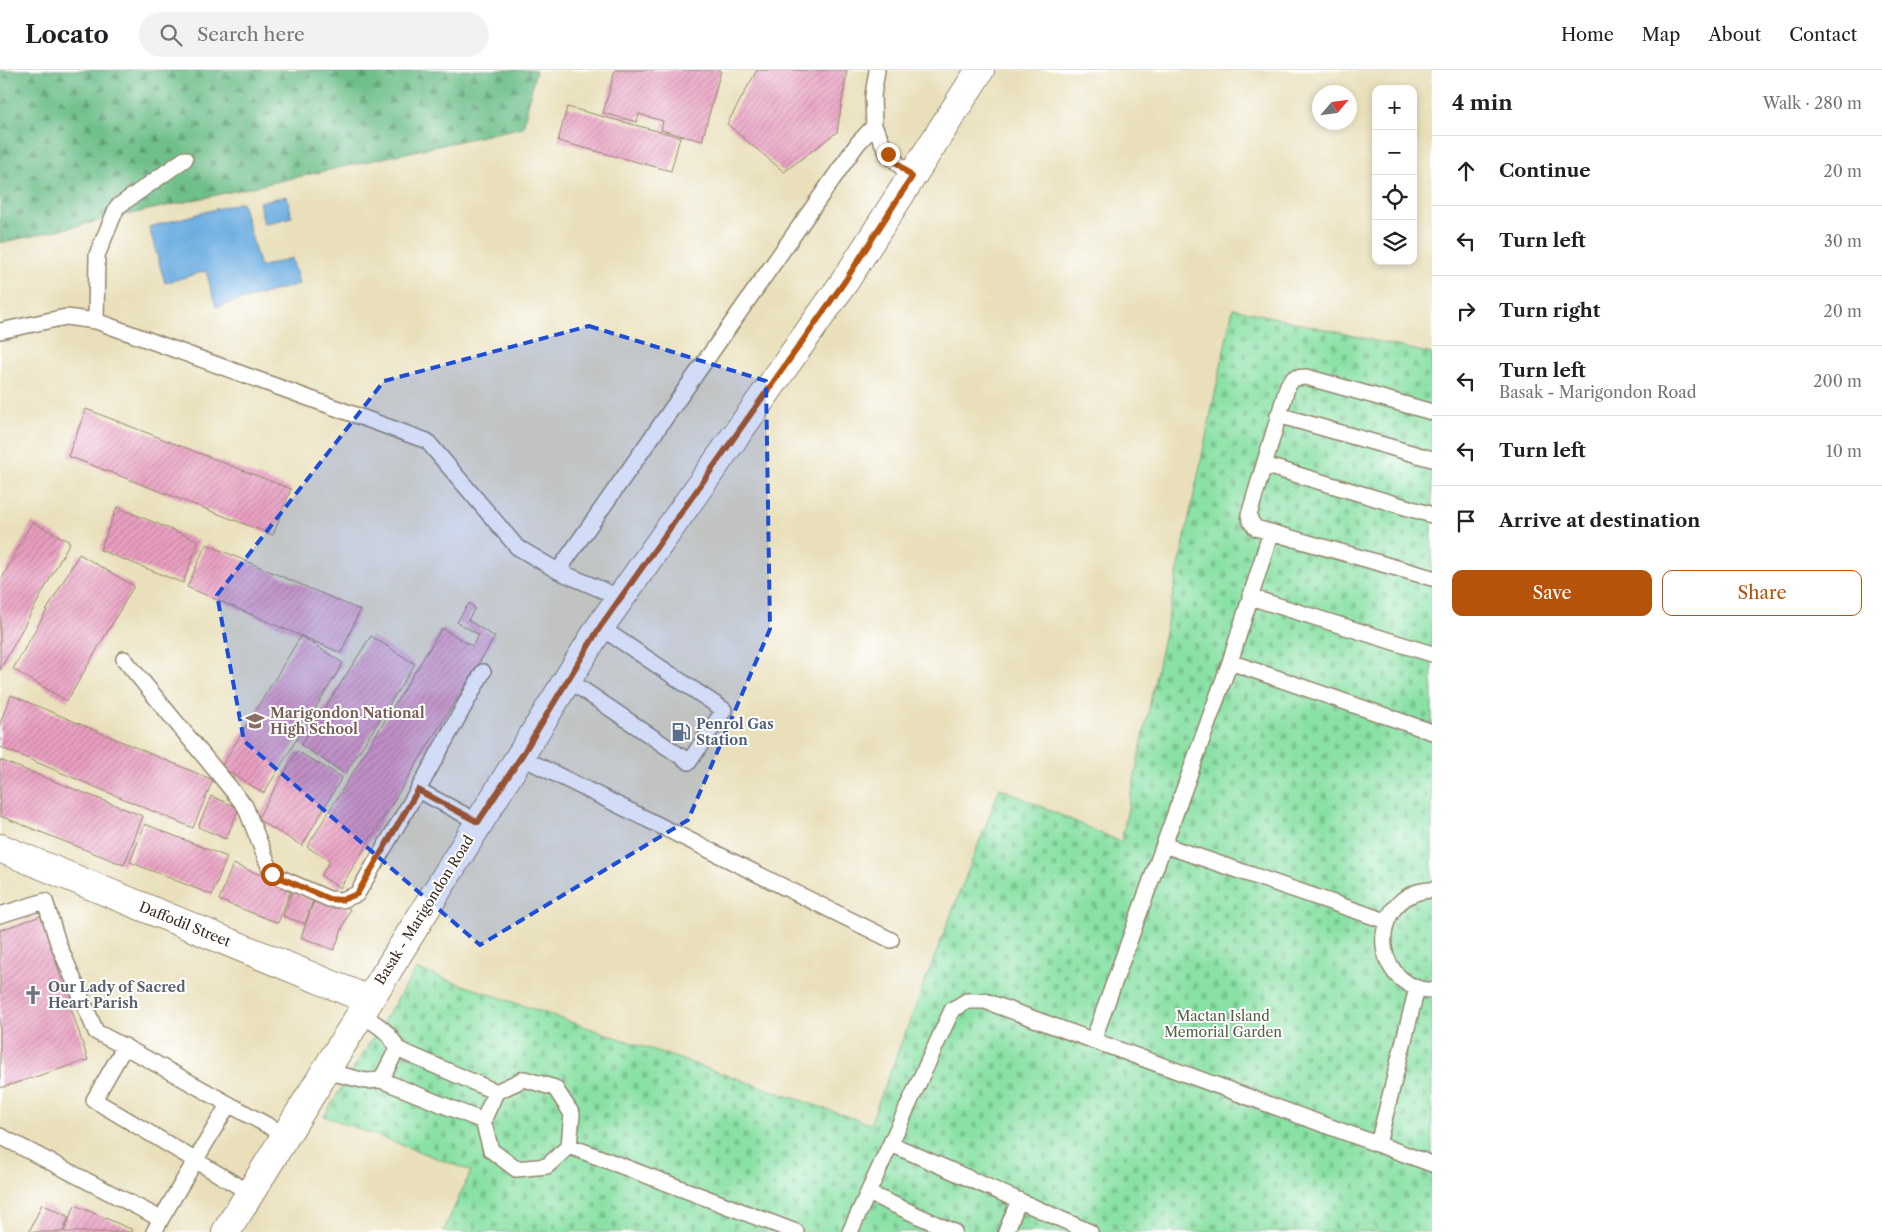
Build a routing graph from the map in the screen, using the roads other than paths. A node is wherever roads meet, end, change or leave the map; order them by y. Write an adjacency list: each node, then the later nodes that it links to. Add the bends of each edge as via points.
1 (877, 70): 3 (lane, via 873,96)
2 (980, 70): 5 (main road, Basak - Marigondon Road)
3 (874, 126): 5 (lane, via 888,154); 14 (lane, via 858,143)
4 (185, 159): 6 (lane, via 117,207 97,255)
5 (912, 177): 17 (main road, Basak - Marigondon Road, via 845,281)
6 (96, 321): 7 (lane, via 66,317); 14 (lane, via 427,442 517,547)
7 (0, 332)
8 (1432, 412): 9 (lane, via 1306,377 1294,378 1288,385)
9 (1278, 415): 10 (lane); 11 (lane)
10 (1432, 459)
11 (1264, 465): 12 (lane); 13 (lane, via 1249,515 1256,528)
12 (1432, 515)
13 (1270, 532): 15 (lane); 16 (lane)
14 (558, 572): 17 (lane)
15 (1432, 578)
16 (1250, 597): 19 (lane); 21 (lane)
17 (621, 598): 18 (main road, Basak - Marigondon Road)
18 (600, 627): 23 (main road, Basak - Marigondon Road); 23 (lane, via 724,710 689,762)
19 (1432, 654)
20 (124, 658): 26 (lane, via 245,806 272,874 329,899 342,900 357,894)
21 (1230, 662): 24 (lane); 28 (lane)
22 (483, 672): 26 (lane)
23 (567, 679): 25 (main road, Basak - Marigondon Road)
24 (1432, 732)
25 (521, 757): 27 (main road, Basak - Marigondon Road); 33 (lane)
26 (418, 790): 27 (lane)
27 (478, 822): 35 (main road, Basak - Marigondon Road)
28 (1164, 844): 32 (lane); 36 (lane)
29 (0, 848): 35 (main road, Daffodil Street)
30 (1432, 890): 32 (lane, via 1412,894 1396,906)
31 (0, 915): 37 (lane, via 45,901 58,944 96,1032)
32 (1386, 921): 34 (lane, via 1382,941 1387,962 1399,978)
33 (891, 940)
34 (1425, 989): 47 (lane)
35 (365, 1007): 38 (lane, via 393,1038); 39 (main road, Basak - Marigondon Road)
36 (1093, 1041): 46 (lane, via 985,1001 967,1002 952,1010); 47 (lane)
37 (125, 1046): 42 (lane); 49 (lane, via 94,1100)
38 (397, 1049): 40 (lane); 41 (lane)
39 (325, 1071): 40 (lane, via 366,1081); 44 (main road, Basak - Marigondon Road)
40 (381, 1080): 43 (lane)
41 (496, 1092): 43 (lane); 48 (lane, via 524,1080 554,1088 572,1114)
42 (228, 1105): 44 (lane); 49 (lane)
43 (483, 1120): 48 (lane, via 490,1150 516,1169 547,1166)
44 (286, 1135): 51 (main road, Basak - Marigondon Road)
45 (0, 1136): 54 (lane)
46 (891, 1144): 52 (lane); 53 (lane)
47 (1378, 1144): 50 (lane)
48 (569, 1146): 56 (lane)
49 (197, 1160): 51 (lane); 54 (lane)
50 (1432, 1164)
51 (250, 1193): 55 (main road, Basak - Marigondon Road)
52 (868, 1193): 57 (lane); 58 (lane)
53 (1019, 1200): 59 (lane); 60 (lane)
54 (157, 1226)
55 (226, 1232)
56 (796, 1232)
57 (850, 1232)
58 (954, 1232)
59 (1006, 1232)
60 (1090, 1232)

